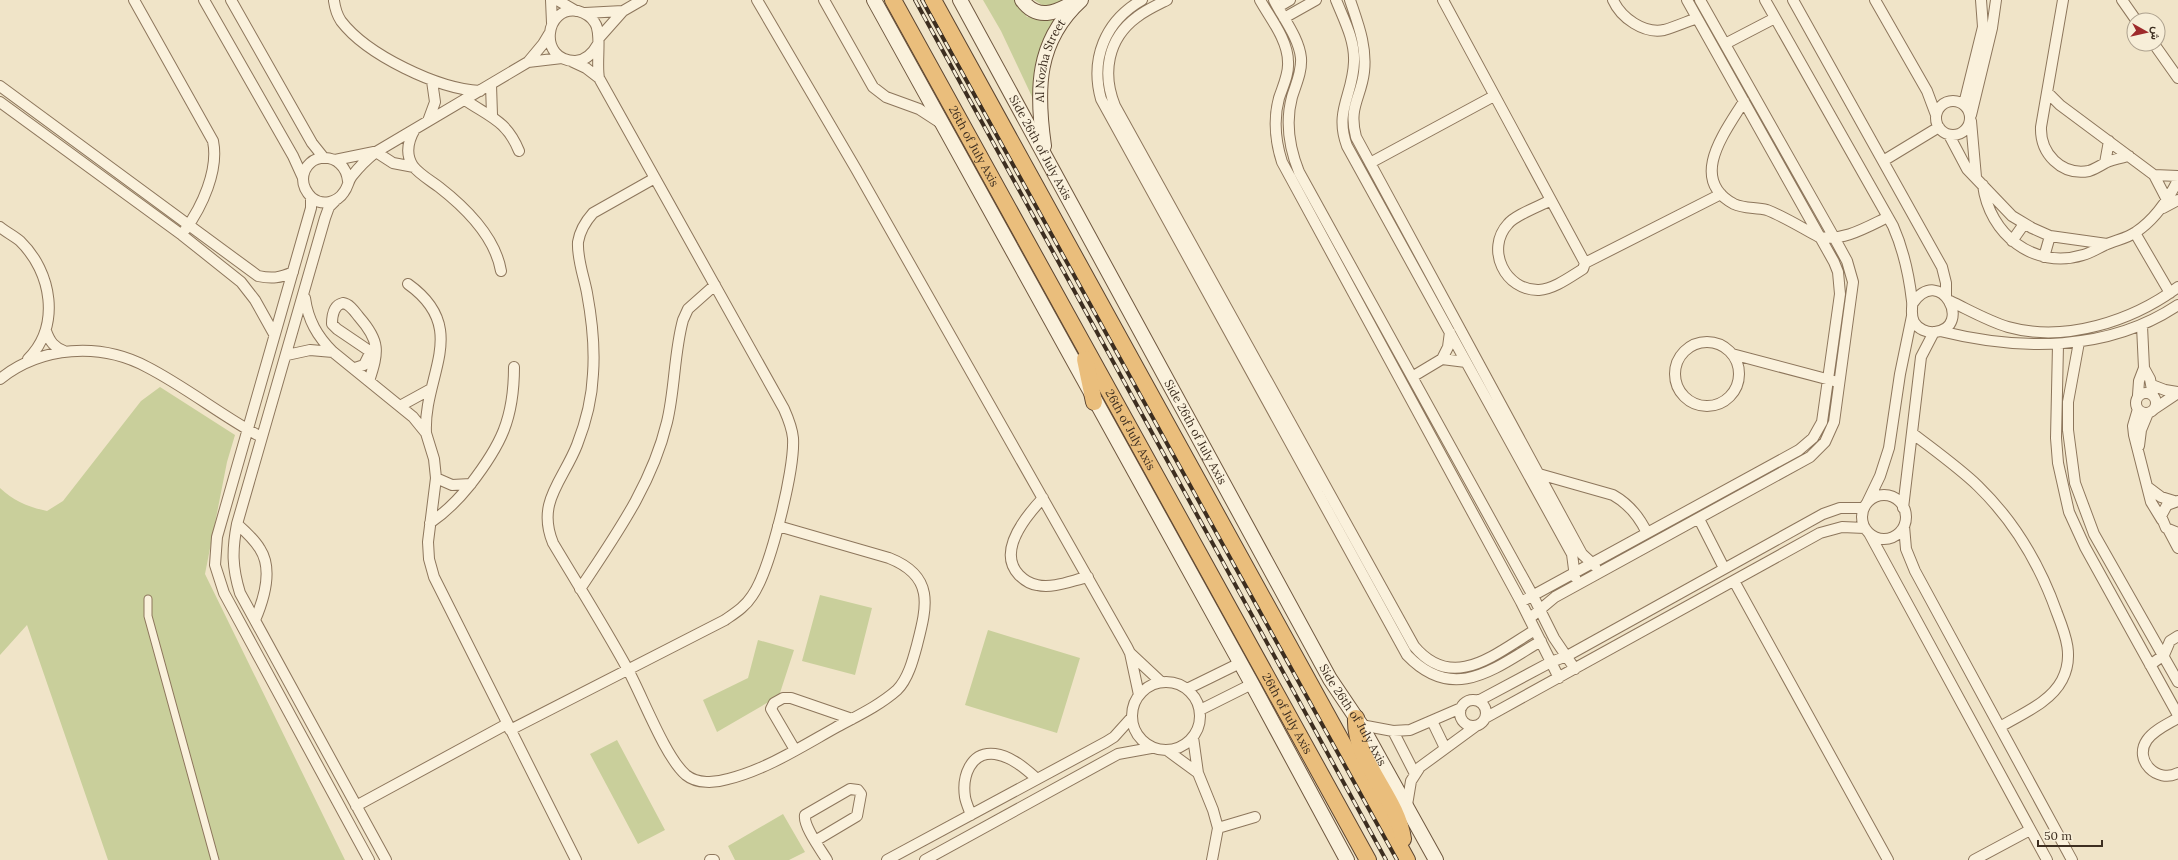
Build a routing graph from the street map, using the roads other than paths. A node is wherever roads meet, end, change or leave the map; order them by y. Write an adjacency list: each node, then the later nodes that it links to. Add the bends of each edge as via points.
1 (134, 0): 102 (street, via 213,141 214,161 211,174)
2 (204, 0): 89 (street)
3 (231, 0): 81 (street, via 312,143)
4 (551, 0): 42 (street)
5 (557, 0): 37 (street)
6 (642, 0): 36 (street)
7 (757, 0): 165 (street)
8 (824, 0): 72 (street, via 873,87 886,97 919,109)
9 (874, 0): 72 (main road)
10 (893, 0): 129 (highway, 26th of July Axis)
11 (933, 0): 241 (highway)
12 (960, 0): 79 (main road, Side 26th of July Axis)
13 (1022, 0): 14 (main road, via 1032,9 1046,14)
14 (1078, 0)
15 (1082, 0): 79 (main road, Al Nozha Street, via 1058,29 1042,66 1039,105)
16 (1142, 0): 61 (street, via 1119,17 1104,38 1096,75)
17 (1167, 0): 58 (street, via 1137,16 1120,34 1110,57)
18 (1260, 0): 189 (street, via 1282,39 1288,61 1288,73 1276,113 1276,140 1282,162)
19 (1290, 0): 35 (street)
20 (1316, 0): 39 (street)
21 (1336, 0): 126 (street, via 1354,48 1353,73 1342,110 1342,134)
22 (1350, 0): 84 (street, via 1362,35 1365,60 1364,73 1353,111 1354,129)
23 (1442, 0): 59 (street)
24 (1613, 0): 40 (street, via 1627,18 1653,30 1663,30)
25 (1687, 0): 40 (street)
26 (1700, 0): 46 (street)
27 (1765, 0): 41 (street)
28 (1793, 0): 83 (street)
29 (1876, 0): 56 (street)
30 (1980, 0): 43 (street)
31 (1996, 0): 43 (street)
32 (2122, 0): 38 (street)
33 (334, 1): 52 (street, via 341,21 352,32 390,60)
34 (2062, 2): 57 (street)
35 (1276, 3): 39 (street)
36 (623, 11): 37 (street); 45 (street)
37 (581, 12): 42 (street, via 562,14); 45 (street, via 596,24)
38 (2130, 12)
39 (1284, 18): 143 (street, via 1298,46 1300,57 1300,73 1291,102 1288,131 1294,159)
40 (1697, 18): 64 (street)
41 (1775, 18): 46 (street); 101 (street)
42 (552, 23): 44 (street)
43 (1987, 28): 65 (street); 69 (street)
44 (549, 34): 48 (street, via 552,48); 49 (street)
45 (598, 41): 48 (street, via 590,55 584,59); 50 (street)
46 (1725, 44): 109 (street)
47 (2160, 52): 51 (street)
48 (567, 60): 49 (street); 50 (street, via 586,68)
49 (528, 62): 53 (street)
50 (599, 78): 90 (street)
51 (2178, 78)
52 (432, 81): 55 (street, via 456,89); 71 (street, via 436,102)
53 (491, 85): 55 (street); 67 (street)
54 (0, 86): 102 (street)
55 (480, 91): 60 (street)
56 (1928, 91): 62 (street); 68 (street)
57 (2047, 92): 66 (street); 70 (street)
58 (1110, 95): 61 (street); 193 (street, via 1414,646 1426,658 1442,667 1465,668 1476,665)
59 (1494, 96): 84 (street); 96 (street)
60 (465, 100): 67 (street); 71 (street)
61 (1101, 100): 196 (street, via 1407,656 1435,676 1469,680)
62 (1948, 101): 65 (street, via 1954,100); 68 (street, via 1939,108)
63 (0, 102): 106 (street)
64 (1744, 102): 94 (street, via 1715,148 1712,174); 108 (street)
65 (1964, 104): 69 (street)
66 (2065, 108): 70 (street, via 2052,111); 76 (street)
67 (492, 115): 77 (street, via 508,130)
68 (1936, 115): 73 (street)
69 (1971, 117): 75 (street, via 1964,132); 93 (street)
70 (2042, 120): 85 (street, via 2042,141 2049,156 2063,167 2080,171)
71 (428, 121): 74 (street)
72 (941, 124): 152 (main road)
73 (1939, 127): 75 (street); 83 (street)
74 (415, 129): 78 (street); 86 (street, via 409,138 407,148)
75 (1949, 135): 93 (street, via 1967,169)
76 (2109, 141): 80 (street); 85 (street)
77 (519, 151)
78 (376, 152): 82 (street); 86 (street, via 393,163); 92 (street)
79 (1046, 154): 220 (main road, Side 26th of July Axis, via 1330,679)
80 (2129, 156): 85 (street); 87 (street)
81 (324, 158): 82 (street); 89 (street, via 308,166)
82 (336, 160): 92 (street, via 345,169)
83 (1883, 161): 120 (street, via 1942,267)
84 (1370, 163): 161 (street)
85 (2105, 163)
86 (414, 167): 114 (street, via 444,191 479,226 499,257)
87 (2154, 175): 88 (street); 97 (street)
88 (2178, 176)
89 (303, 178): 95 (street, via 306,192)
90 (654, 178): 117 (street); 186 (street, via 593,213 585,222 578,242 594,347 592,391 577,445 550,498 547,525 553,543)
91 (2178, 180): 97 (street)
92 (348, 181): 99 (street, via 344,193)
93 (1980, 181): 103 (street, via 2001,207); 110 (street, via 1989,211)
94 (1721, 194): 108 (street, via 1735,204 1766,210); 113 (street)
95 (311, 197): 99 (street, via 322,202); 115 (street, via 312,208)
96 (1551, 200): 113 (street); 113 (street, via 1509,222 1503,231 1498,251 1504,271 1519,285 1539,290 1550,288 1584,269)
97 (2167, 200): 100 (street)
98 (2178, 200): 100 (street)
99 (335, 201): 119 (street, via 329,207 325,218)
100 (2159, 209): 105 (street)
101 (1888, 217): 109 (street, via 1856,233); 121 (street, via 1903,250)
102 (189, 224): 106 (street); 115 (street, via 258,276 276,278)
103 (2024, 224): 107 (street); 110 (street)
104 (0, 227): 125 (street, via 20,241 33,257 42,275 49,301)
105 (2135, 233): 111 (street, via 2118,242); 118 (street)
106 (182, 235): 128 (street, via 248,289)
107 (2050, 236): 111 (street); 112 (street)
108 (1818, 237): 109 (street); 145 (street, via 1834,262 1840,283)
109 (1835, 239): 147 (street, via 1847,261 1853,282)
110 (2012, 242): 112 (street)
111 (2107, 244): 112 (street, via 2083,255 2064,258)
112 (2044, 257)
113 (1585, 263)
114 (501, 271)
115 (293, 272): 128 (street)
116 (408, 284): 148 (street, via 424,295 434,308 439,324 440,357)
117 (715, 285): 173 (street, via 790,423 793,452); 186 (street, via 688,309 683,320 671,402 659,451 652,468 628,515)
118 (2174, 290): 120 (street, via 2120,319 2066,331 2010,328)
119 (304, 293): 133 (street, via 306,310 312,326); 136 (street)
120 (1948, 299): 121 (street, via 1936,291 1930,291 1919,295); 127 (street, via 1952,307 1952,318 1949,324)
121 (1913, 303): 123 (street)
122 (2178, 305): 124 (street)
123 (1912, 316): 127 (street, via 1918,326 1928,332); 167 (street, via 1888,448 1880,476)
124 (2142, 326): 130 (street); 142 (street)
125 (46, 331): 132 (street, via 52,344); 138 (street, via 42,342)
126 (1450, 332): 137 (street, via 1448,347); 139 (street)
127 (1937, 332): 131 (street, via 2002,341); 158 (street, via 1921,357)
128 (274, 334): 156 (street)
129 (1081, 342): 152 (highway); 253 (highway, 26th of July Axis)
130 (2079, 342): 131 (street); 194 (street, via 2068,402 2070,457 2075,483 2094,534)
131 (2058, 345): 197 (street, via 2056,438 2069,512 2085,547)
132 (64, 352): 138 (street); 156 (street, via 106,354 146,366)
133 (333, 352): 136 (street, via 310,350); 141 (street)
134 (372, 354): 134 (street, via 375,338 371,331 348,305 343,302 338,304 333,314 334,327); 141 (street, via 364,365); 146 (street)
135 (1732, 354): 135 (street, via 1720,345 1706,342 1686,350 1676,369 1680,390 1690,401 1697,404 1711,405 1725,400 1735,389 1737,382 1738,368); 145 (street)
136 (287, 355): 159 (street)
137 (1442, 359): 139 (street); 143 (street)
138 (26, 361): 144 (street)
139 (1466, 362): 182 (street, via 1572,554)
140 (514, 367): 163 (street, via 512,399 506,425 493,455)
141 (354, 368): 146 (street)
142 (2144, 368): 149 (street); 151 (street)
143 (1412, 377): 187 (street)
144 (0, 379)
145 (1829, 380): 147 (street); 177 (street, via 1822,422 1815,435 1805,445)
146 (369, 381): 153 (street)
147 (1840, 383): 169 (street, via 1834,422 1819,450 1801,463)
148 (432, 389): 153 (street); 157 (street, via 426,415)
149 (2152, 390): 150 (street); 151 (street); 155 (street, via 2156,402)
150 (2178, 393): 155 (street)
151 (2138, 395): 154 (street, via 2135,402)
152 (1094, 402): 202 (main road)
153 (400, 406): 157 (street)
154 (2138, 409): 155 (street); 160 (street, via 2133,426)
155 (2151, 411): 160 (street, via 2142,430)
156 (248, 430): 159 (street); 243 (street, via 217,536 216,565 219,579)
157 (426, 433): 162 (street, via 434,459)
158 (1912, 433): 168 (street); 223 (street, via 1978,486 2003,513 2043,574 2068,643 2066,668 2055,691)
159 (261, 437): 172 (street)
160 (2139, 452): 164 (street)
161 (1539, 474): 177 (street, via 1613,495 1637,515); 179 (street, via 1582,554)
162 (436, 478): 163 (street, via 452,485); 171 (street)
163 (471, 484): 171 (street, via 449,509)
164 (2149, 488): 166 (street, via 2157,495); 170 (street, via 2151,502)
165 (1043, 498): 183 (street); 183 (street, via 1025,518 1014,539 1011,550 1013,568 1025,582 1037,586)
166 (2177, 501): 170 (street, via 2164,508)
167 (1866, 505): 168 (street, via 1878,496 1890,496); 175 (street, via 1862,518); 180 (street, via 1831,510)
168 (1903, 508): 174 (street)
169 (1699, 519): 180 (street); 181 (street)
170 (2162, 520): 176 (street)
171 (430, 523): 222 (street, via 429,559 434,578)
172 (237, 524): 192 (street, via 233,571 240,593); 192 (street, via 261,550 266,570 264,596)
173 (778, 526): 204 (street, via 761,579 753,596 741,610); 218 (street, via 902,563 914,572 923,588 926,608 907,674 898,689 890,696)
174 (1904, 526): 175 (street, via 1891,538 1879,538); 223 (street, via 1906,549 1915,571)
175 (1867, 530): 184 (street, via 1842,527 1820,533); 239 (street)
176 (2174, 532): 178 (street)
177 (1647, 533): 179 (street)
178 (2178, 548)
179 (1593, 563): 181 (street); 182 (street)
180 (1724, 568): 200 (street)
181 (1599, 573): 185 (street)
182 (1573, 574): 185 (street); 187 (street)
183 (1088, 577): 198 (street)
184 (1734, 581): 205 (street); 255 (street)
185 (1578, 584): 190 (street, via 1555,597)
186 (580, 589): 204 (street)
187 (1533, 596): 189 (street); 190 (street)
188 (148, 599): 242 (street, via 148,616)
189 (1521, 602): 191 (street)
190 (1540, 610): 191 (street); 200 (street, via 1557,644)
191 (1530, 618): 193 (street)
192 (255, 620): 235 (street)
193 (1535, 630): 196 (street)
194 (2154, 638): 195 (street); 197 (street); 199 (street)
195 (2174, 638): 199 (street)
196 (1541, 641): 201 (street)
197 (2140, 646): 203 (street)
198 (1130, 654): 207 (street); 211 (street)
199 (2164, 655): 203 (street); 208 (street)
200 (1567, 656): 201 (street); 205 (street)
201 (1551, 662): 206 (street); 212 (street)
202 (1240, 663): 209 (main road); 210 (street)
203 (2150, 665): 216 (street)
204 (628, 669): 222 (street); 228 (street, via 673,758 687,775 694,779 712,782 736,777)
205 (1575, 669): 206 (street)
206 (1559, 678): 217 (street)
207 (1161, 682): 210 (street, via 1179,684); 211 (street, via 1148,687)
208 (2178, 682)
209 (1252, 684): 214 (street); 252 (main road)
210 (1187, 689): 214 (street)
211 (1139, 696): 215 (street, via 1134,702)
212 (1478, 702): 213 (street, via 1470,701); 217 (street, via 1484,707)
213 (1461, 708): 219 (street); 221 (street, via 1462,720 1468,725)
214 (1200, 710): 225 (street, via 1198,729)
215 (1132, 717): 226 (street, via 1134,730); 233 (street, via 1114,737)
216 (2178, 717): 231 (street, via 2151,735 2144,748 2144,756 2150,770 2157,774 2172,776)
217 (1485, 718): 221 (street)
218 (852, 719): 228 (street); 228 (street, via 791,698 774,703 771,709)
219 (1432, 721): 224 (street, via 1410,730); 227 (street)
220 (1359, 722): 224 (street); 234 (main road, Side 26th of July Axis); 241 (highway, via 1357,738 1400,824)
221 (1476, 726): 227 (street)
222 (508, 727): 235 (street); 245 (street)
223 (2000, 727): 258 (street)
224 (1393, 731): 232 (street)
225 (1193, 737): 229 (street, via 1186,744); 230 (street)
226 (1151, 748): 229 (street); 250 (street, via 1118,754)
227 (1445, 748): 232 (street)
228 (795, 750)
229 (1168, 751): 230 (street)
230 (1198, 773): 238 (street)
231 (2178, 773)
232 (1414, 774): 234 (street)
233 (1037, 779): 236 (street); 236 (street, via 1004,756 994,754 976,759 969,766 964,778 965,798)
234 (1407, 805): 254 (main road, Side 26th of July Axis)
235 (356, 806): 244 (street)
236 (971, 814): 249 (street)
237 (1255, 817): 238 (street)
238 (1218, 828): 251 (street)
239 (2030, 830): 256 (street); 257 (street)
240 (815, 840): 240 (street, via 804,820 805,815 850,790 858,790 860,794 857,816); 248 (street)
241 (1406, 857)
242 (215, 860)
243 (369, 860)
244 (386, 860)
245 (576, 860)
246 (710, 860): 247 (street)
247 (714, 860)
248 (827, 860)
249 (887, 860)
250 (925, 860)
251 (1212, 860)
252 (1347, 860)
253 (1368, 860)
254 (1436, 860)
255 (1888, 860)
256 (1974, 860)
257 (2047, 860)
258 (2072, 860)

